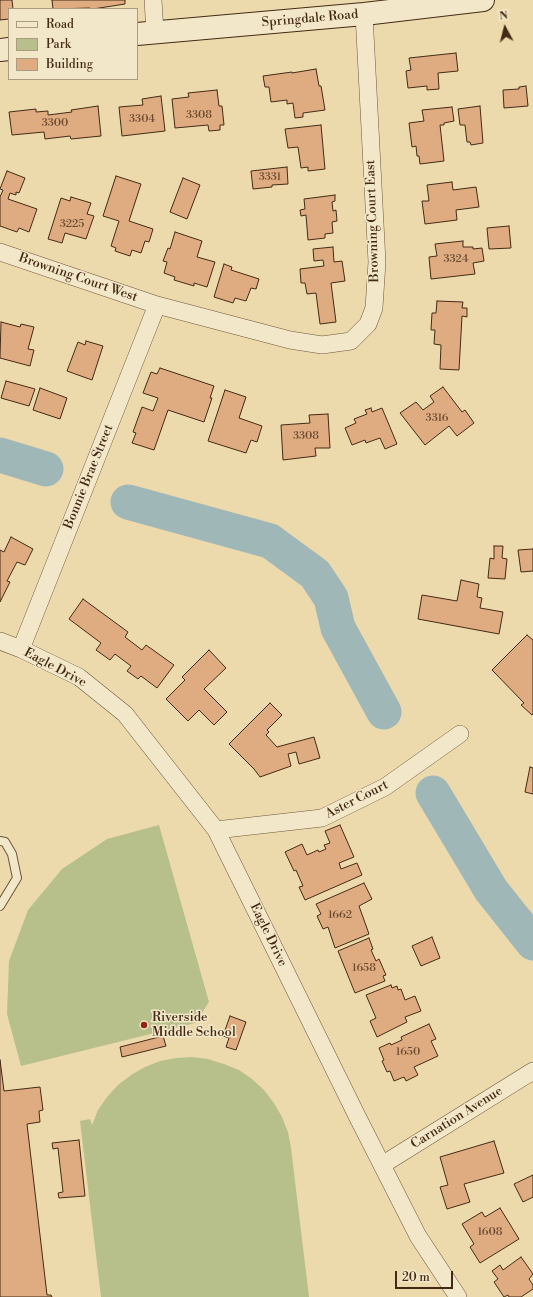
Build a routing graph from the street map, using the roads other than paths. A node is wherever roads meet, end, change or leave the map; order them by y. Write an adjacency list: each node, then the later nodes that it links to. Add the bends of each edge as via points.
1 (153, 0): 5 (street)
2 (483, 0): 3 (street, Springdale Road)
3 (397, 5): 4 (street, Springdale Road)
4 (364, 14): 5 (street, Springdale Road); 7 (street, Browning Court East, via 377,262 374,308 368,324 351,340 322,345 290,340)
5 (146, 33)
6 (0, 252): 7 (street, Browning Court West)
7 (157, 305): 9 (street, Bonnie Brae Street)
8 (0, 641): 9 (street, Eagle Drive)
9 (21, 649): 11 (street, Eagle Drive, via 79,678 125,714)
10 (460, 734): 11 (street, Aster Court, via 385,787 322,818)
11 (216, 830): 15 (street, Eagle Drive)
12 (0, 841): 13 (lane, via 5,842 12,854 17,878)
13 (0, 906)
14 (533, 1071): 15 (street, Carnation Avenue)
15 (382, 1165): 16 (street, Eagle Drive, via 418,1236)
16 (458, 1297)

